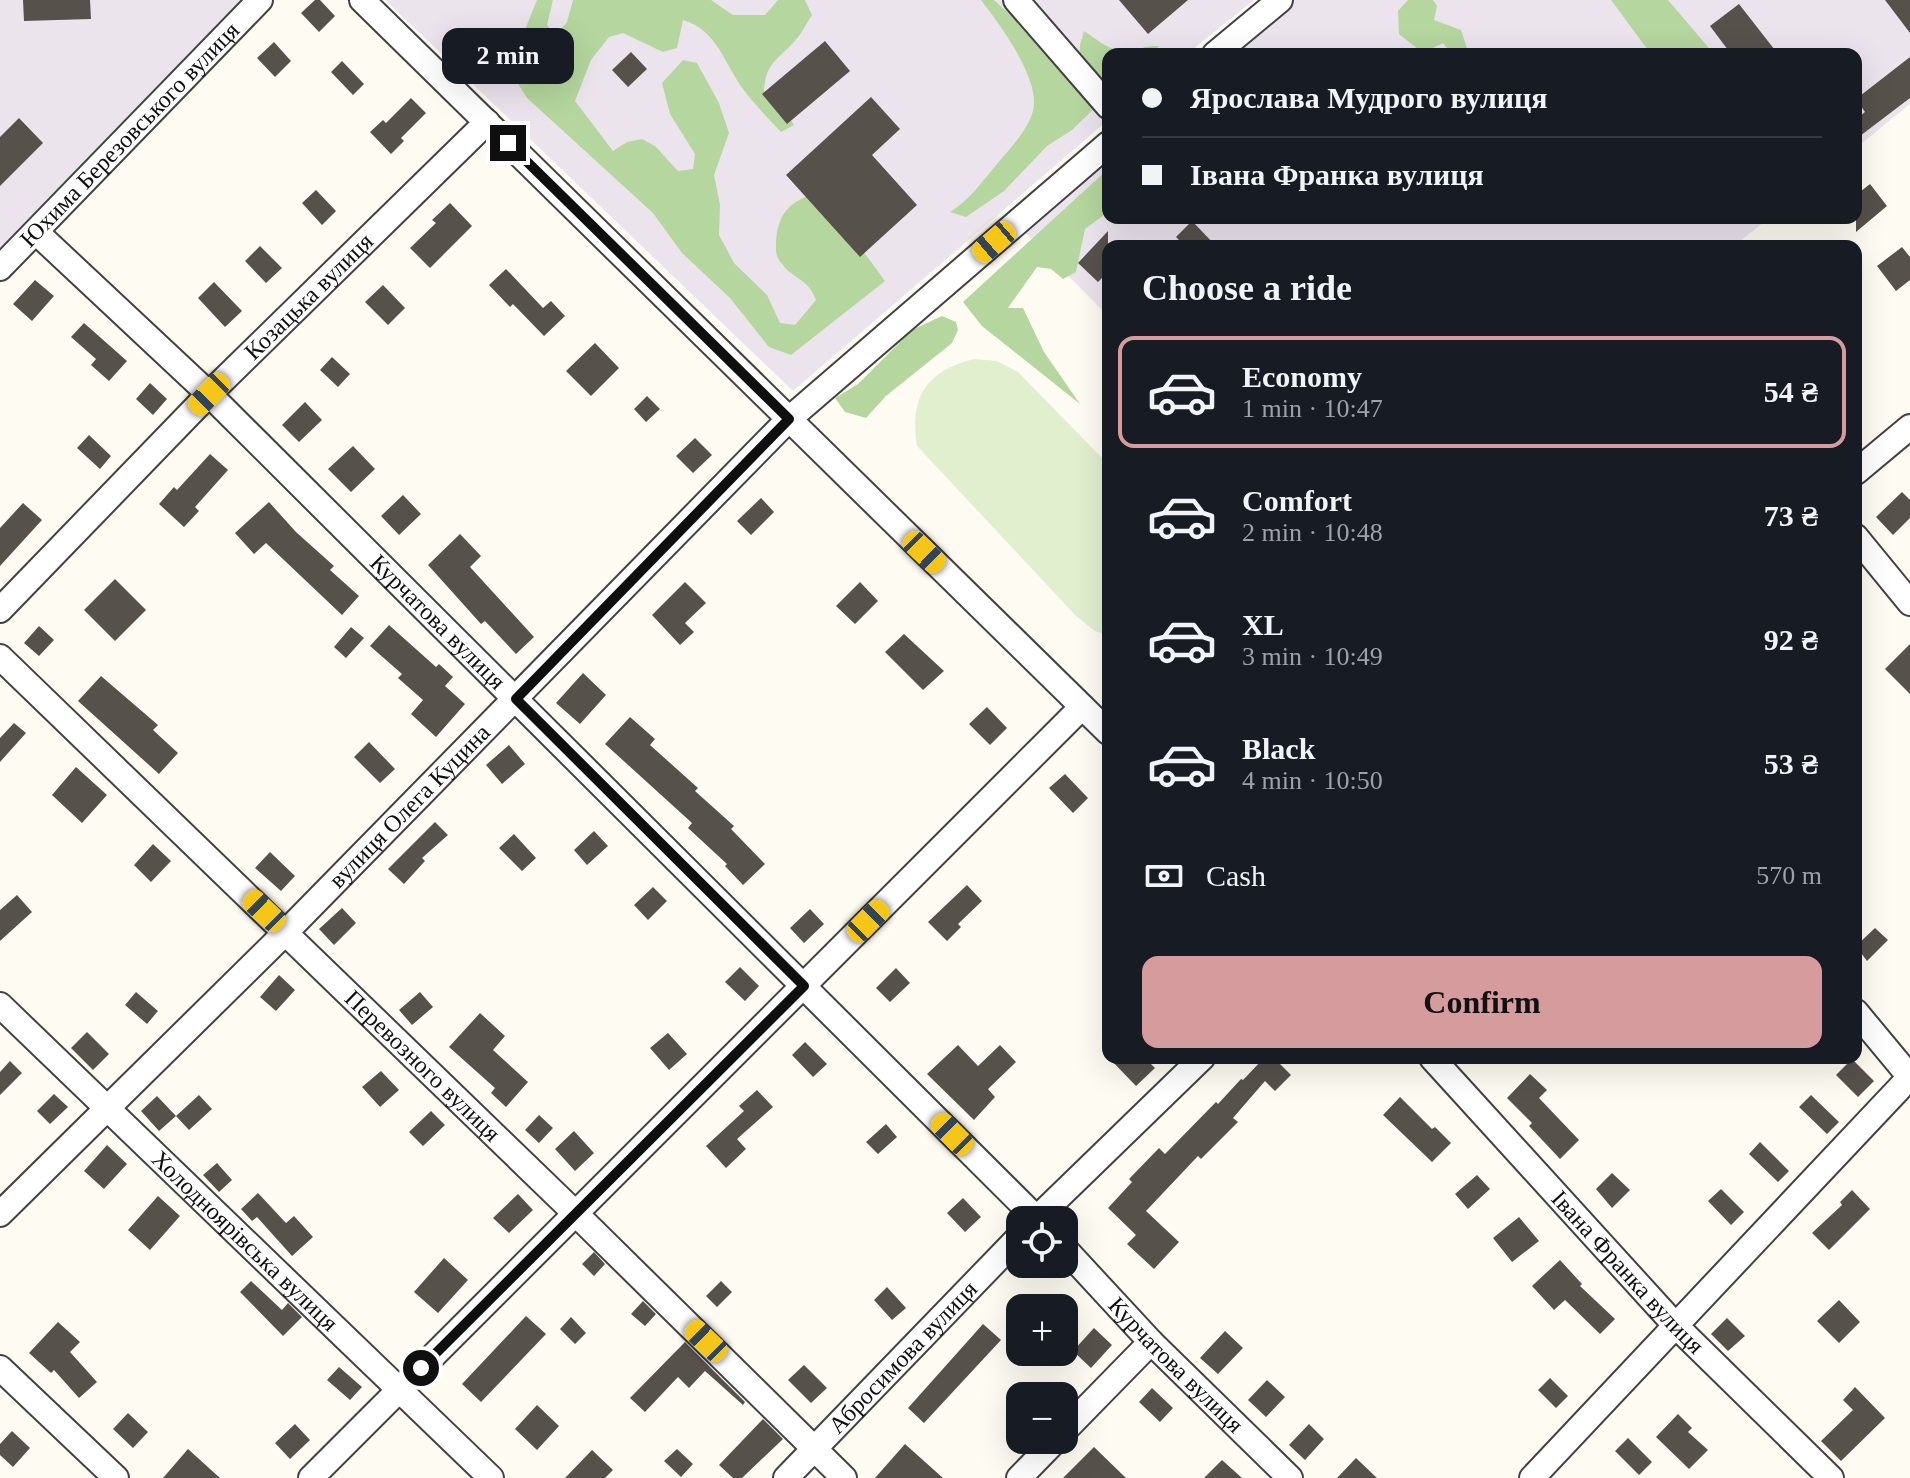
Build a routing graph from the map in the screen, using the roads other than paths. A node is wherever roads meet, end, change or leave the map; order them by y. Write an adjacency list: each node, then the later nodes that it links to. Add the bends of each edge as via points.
1 (260, 0): 9 (street, Юхима Березовського вулиця)
2 (362, 0): 7 (street)
3 (1016, 0): 6 (street)
4 (1280, 0): 5 (street)
5 (1222, 48)
6 (1102, 99)
7 (487, 122): 11 (street, Козацька вулиця); 12 (street)
8 (1102, 149): 12 (street, вулиця Олега Куцина)
9 (36, 232): 10 (street, Юхима Березовського вулиця); 11 (street, Курчатова вулиця)
10 (0, 268)
11 (209, 394): 17 (street, Козацька вулиця); 19 (street, Курчатова вулиця)
12 (789, 419): 19 (street, вулиця Олега Куцина); 20 (street)
13 (1910, 427): 14 (street)
14 (1862, 467)
15 (1862, 544): 16 (street)
16 (1910, 603)
17 (0, 610)
18 (0, 657): 22 (street, Перевозного вулиця)
19 (516, 699): 22 (street, вулиця Олега Куцина); 23 (street, Курчатова вулиця)
20 (1082, 707): 21 (street); 23 (street)
21 (1102, 726)
22 (286, 932): 29 (street, вулиця Олега Куцина); 32 (street, Перевозного вулиця)
23 (804, 986): 30 (street, Курчатова вулиця); 32 (street)
24 (0, 1005): 29 (street, Холодноярівська вулиця)
25 (1862, 1019): 28 (street)
26 (1196, 1064): 31 (street, Абросимова вулиця)
27 (1437, 1064): 36 (street, Івана Франка вулиця)
28 (1910, 1077): 36 (street)
29 (107, 1106): 33 (street, вулиця Олега Куцина); 39 (street, Холодноярівська вулиця)
30 (1017, 1206)
31 (1050, 1206)
32 (575, 1213): 39 (street); 41 (street, Перевозного вулиця)
33 (0, 1214)
34 (1006, 1251): 41 (street, Абросимова вулиця)
35 (1078, 1263): 37 (street, Курчатова вулиця)
36 (1676, 1326): 50 (street); 51 (street, Івана Франка вулиця)
37 (1151, 1342): 40 (street); 49 (street, Курчатова вулиця)
38 (0, 1368): 43 (street)
39 (399, 1390): 44 (street); 45 (street, Холодноярівська вулиця)
40 (1078, 1417)
41 (814, 1448): 46 (street, Абросимова вулиця); 47 (street, Перевозного вулиця)
42 (1042, 1454): 48 (street)
43 (116, 1478)
44 (311, 1478)
45 (491, 1478)
46 (786, 1478)
47 (844, 1478)
48 (1019, 1478)
49 (1290, 1478)
50 (1532, 1478)
51 (1831, 1478)

